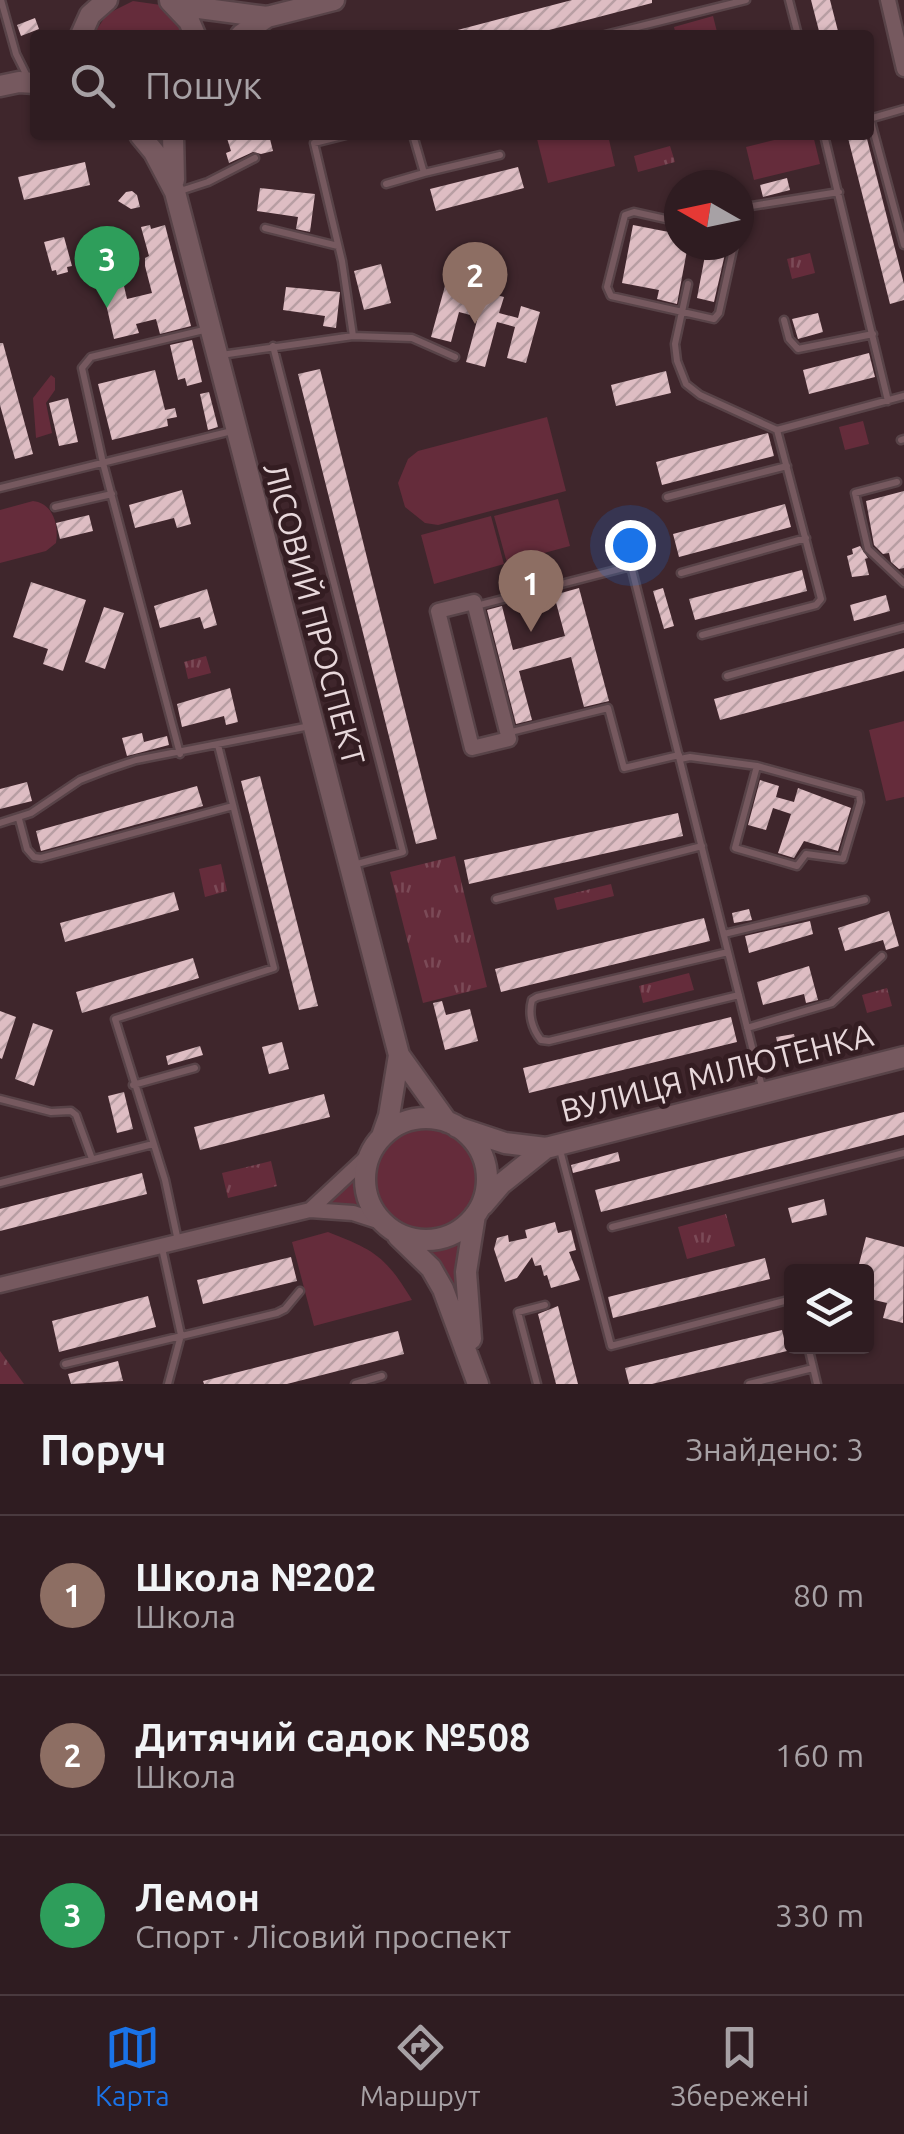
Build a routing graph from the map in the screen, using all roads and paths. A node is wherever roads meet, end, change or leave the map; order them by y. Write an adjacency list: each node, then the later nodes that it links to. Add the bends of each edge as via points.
1 (1, 0): 15 (lane)
2 (107, 0): 9 (street)
3 (170, 0): 8 (street); 10 (street)
4 (334, 0): 8 (street)
5 (746, 0): 12 (lane)
6 (788, 0): 13 (lane)
7 (888, 0): 14 (street)
8 (267, 17): 11 (street)
9 (84, 23)
10 (192, 30)
11 (248, 30)
12 (625, 30)
13 (797, 30)
14 (904, 69)
15 (23, 79)
16 (904, 109): 17 (lane)
17 (874, 117)
18 (874, 133): 35 (lane)
19 (144, 140): 28 (street, ЛІСОВИЙ ПРОСПЕКТ)
20 (174, 140): 28 (street, ЛІСОВИЙ ПРОСПЕКТ)
21 (326, 140): 33 (lane, via 314,143)
22 (414, 140): 26 (lane)
23 (825, 140): 29 (lane)
24 (500, 155): 26 (lane)
25 (255, 158): 28 (lane, via 208,182)
26 (424, 174): 27 (lane)
27 (386, 184)
28 (174, 190): 41 (street, ЛІСОВИЙ ПРОСПЕКТ)
29 (838, 192): 30 (lane); 42 (lane)
30 (754, 206)
31 (664, 219): 39 (lane, via 625,215 607,287 616,298)
32 (346, 223): 33 (lane)
33 (333, 226): 36 (lane)
34 (264, 228): 36 (lane)
35 (904, 245)
36 (338, 246): 43 (lane)
37 (730, 260): 39 (lane, via 717,317)
38 (688, 284): 39 (lane)
39 (681, 312): 50 (lane, via 675,344 686,384)
40 (784, 320): 42 (lane, via 798,348)
41 (210, 328): 45 (street, ЛІСОВИЙ ПРОСПЕКТ); 51 (lane, via 84,361)
42 (873, 334): 48 (lane)
43 (353, 336): 44 (lane); 46 (lane, via 412,338)
44 (273, 346): 45 (lane); 75 (lane, via 403,852)
45 (216, 356): 49 (street, ЛІСОВИЙ ПРОСПЕКТ)
46 (455, 357)
47 (904, 396): 48 (lane)
48 (888, 401): 50 (lane)
49 (235, 430): 51 (lane); 65 (street, ЛІСОВИЙ ПРОСПЕКТ)
50 (777, 430): 52 (lane)
51 (103, 463): 54 (lane); 55 (lane)
52 (787, 466): 56 (lane); 58 (lane)
53 (897, 482): 60 (lane, via 855,494 868,548)
54 (0, 488)
55 (112, 494): 57 (lane); 68 (lane)
56 (667, 497)
57 (55, 508)
58 (806, 538): 59 (lane); 63 (lane, via 819,602)
59 (680, 573)
60 (904, 583)
61 (476, 606): 66 (street); 66 (street, via 438,611 472,748 509,739); 69 (lane, via 631,566)
62 (904, 627): 64 (lane)
63 (702, 635)
64 (727, 676)
65 (313, 725): 67 (lane); 75 (street, ЛІСОВИЙ ПРОСПЕКТ)
66 (508, 733): 69 (lane, via 608,708 624,768)
67 (218, 745): 68 (lane); 71 (lane)
68 (180, 754): 72 (lane, via 136,760 80,780)
69 (679, 757): 70 (lane); 74 (lane)
70 (757, 766): 70 (lane, via 735,848 799,866 806,854 843,858 859,794)
71 (233, 806): 72 (lane, via 41,858 30,854); 86 (lane, via 274,968 115,1019)
72 (19, 818): 73 (lane)
73 (0, 823)
74 (702, 846): 76 (lane); 78 (lane)
75 (350, 865): 83 (street, ЛІСОВИЙ ПРОСПЕКТ)
76 (496, 899)
77 (865, 900): 78 (lane)
78 (724, 934): 79 (lane)
79 (728, 952): 81 (lane); 81 (lane, via 538,997 530,1008 534,1032 549,1041)
80 (882, 956): 82 (lane, via 832,1003)
81 (739, 995): 82 (lane)
82 (747, 1028): 87 (lane)
83 (399, 1055): 89 (street, ЛІСОВИЙ ПРОСПЕКТ); 91 (street, ЛІСОВИЙ ПРОСПЕКТ, via 389,1116)
84 (904, 1057): 87 (street, ВУЛИЦЯ МІЛЮТЕНКА)
85 (195, 1068): 86 (lane)
86 (134, 1085): 90 (lane)
87 (764, 1093): 92 (street, ВУЛИЦЯ МІЛЮТЕНКА)
88 (0, 1099): 94 (lane, via 71,1111)
89 (452, 1124): 91 (street, via 410,1120); 92 (street, ВУЛИЦЯ МІЛЮТЕНКА, via 504,1143); 97 (street, via 485,1164)
90 (153, 1144): 94 (lane); 100 (lane)
91 (376, 1146): 96 (street); 98 (street, via 365,1176 367,1194)
92 (552, 1146): 97 (street, ВУЛИЦЯ МІЛЮТЕНКА, via 501,1184); 104 (lane, via 611,1346)
93 (904, 1153): 99 (lane)
94 (92, 1159): 95 (lane)
95 (0, 1183)
96 (310, 1210): 98 (street, via 352,1213); 100 (street)
97 (477, 1213): 98 (street, via 440,1239 422,1240); 111 (street, via 466,1272)
98 (388, 1227): 111 (street, via 431,1268)
99 (612, 1227)
100 (178, 1242): 101 (street)
101 (162, 1247): 102 (street); 106 (lane)
102 (0, 1285)
103 (300, 1291): 106 (lane, via 277,1313)
104 (784, 1302)
105 (546, 1305): 114 (lane, via 518,1312)
106 (180, 1335): 108 (lane); 112 (lane)
107 (810, 1354): 109 (lane)
108 (65, 1364)
109 (813, 1368): 115 (lane); 116 (lane)
110 (382, 1376): 113 (lane)
111 (477, 1377)
112 (168, 1384)
113 (355, 1384)
114 (537, 1384)
115 (749, 1384)
116 (818, 1384)

